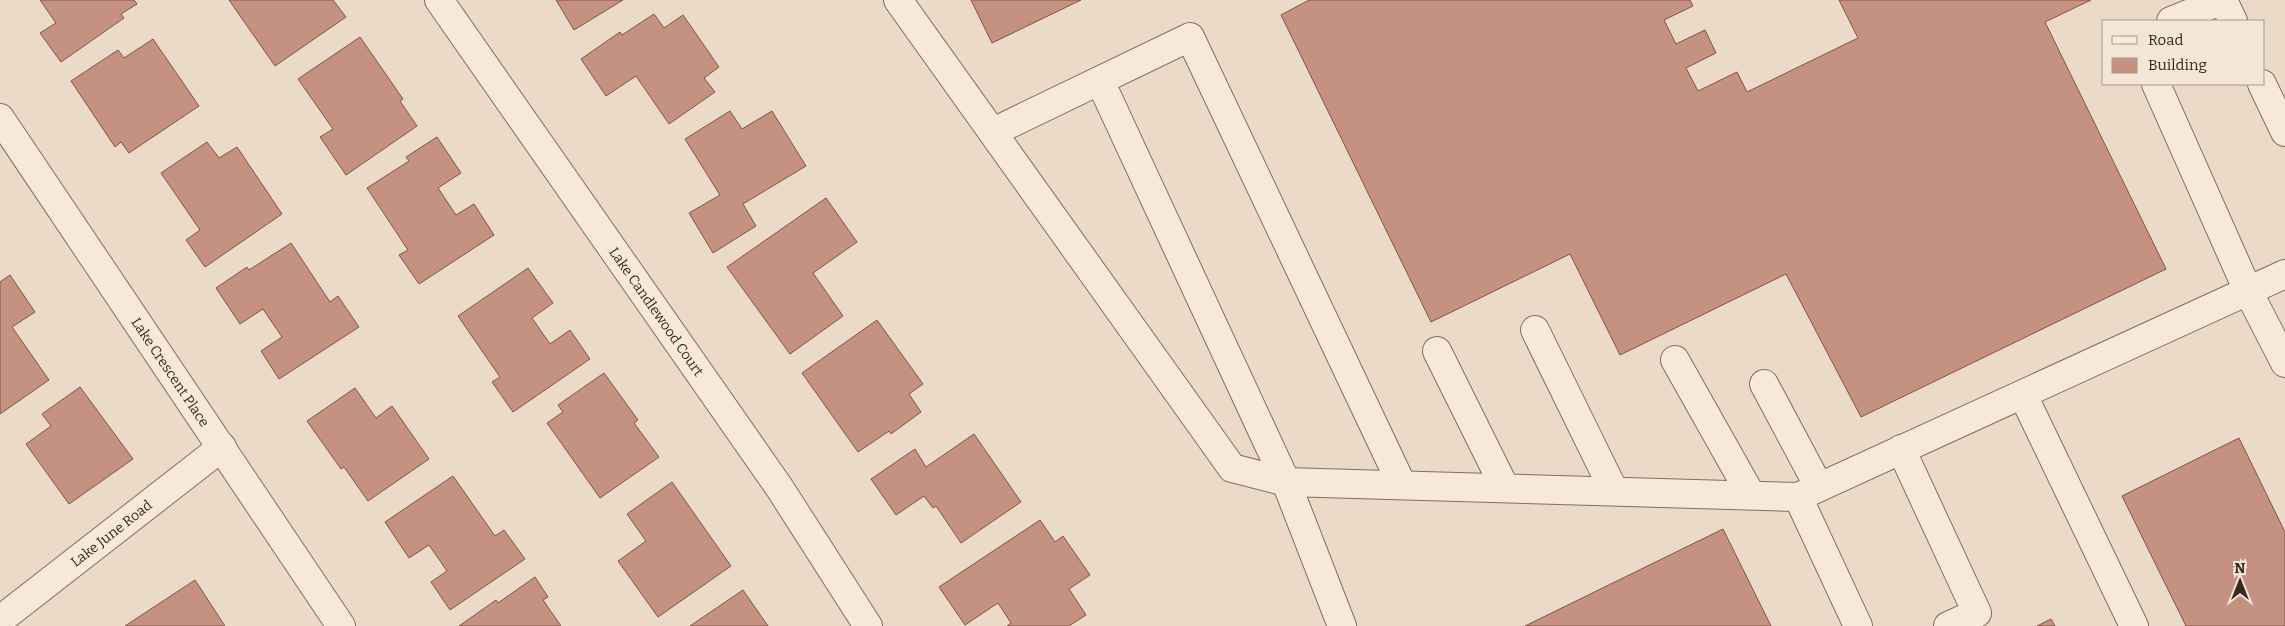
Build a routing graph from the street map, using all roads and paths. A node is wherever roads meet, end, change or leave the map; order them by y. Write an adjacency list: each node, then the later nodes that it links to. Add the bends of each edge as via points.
1 (439, 0): 30 (street, Lake Candlewood Court, via 779,487)
2 (898, 0): 10 (street)
3 (2223, 0): 4 (street); 5 (street)
4 (2173, 20)
5 (2233, 20)
6 (1100, 81): 10 (street); 22 (street); 23 (street, via 1190,37)
7 (2156, 85): 13 (street)
8 (2262, 85): 11 (street)
9 (0, 118): 20 (street, Lake Crescent Place)
10 (993, 132): 22 (street, via 1232,468)
11 (2285, 132)
12 (2285, 274): 13 (street)
13 (2248, 291): 17 (street); 19 (street)
14 (1535, 330): 25 (street)
15 (1437, 351): 24 (street)
16 (1675, 360): 27 (street)
17 (2285, 363)
18 (1764, 384): 26 (street)
19 (2023, 395): 21 (street); 34 (street)
20 (222, 447): 28 (street, Lake June Road); 29 (street, Lake Crescent Place)
21 (1901, 449): 26 (street); 33 (street, via 1977,613)
22 (1286, 482): 23 (street); 31 (street)
23 (1402, 485): 24 (street)
24 (1505, 488): 25 (street)
25 (1614, 491): 27 (street)
26 (1809, 492): 27 (street); 32 (street)
27 (1751, 495)
28 (0, 620)
29 (341, 626)
30 (868, 626)
31 (1342, 626)
32 (1858, 626)
33 (1948, 626)
34 (2134, 626)

